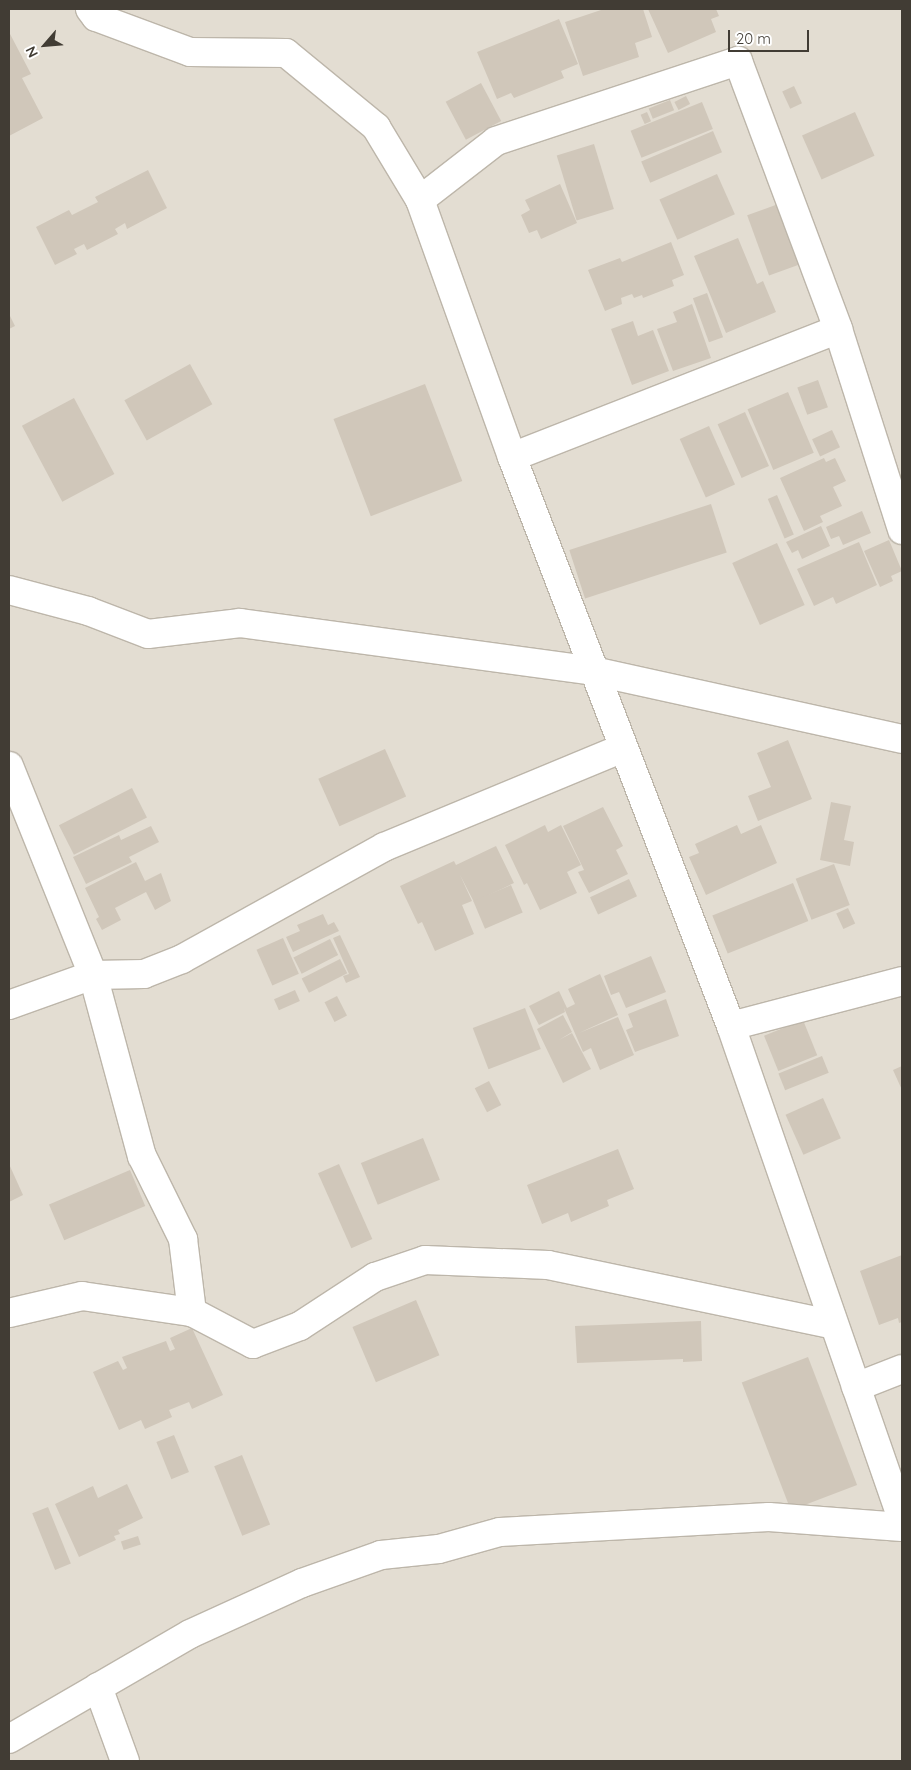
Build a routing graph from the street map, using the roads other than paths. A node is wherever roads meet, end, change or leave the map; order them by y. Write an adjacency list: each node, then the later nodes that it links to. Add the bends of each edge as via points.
1 (90, 9): 2 (street, via 96,17 190,52 286,53 376,127)
2 (420, 200): 3 (street, via 496,141 738,61); 4 (street)
3 (838, 329): 4 (street); 5 (street)
4 (512, 457): 7 (street)
5 (902, 530)
6 (9, 590): 7 (street, via 88,611 148,634 240,623)
7 (593, 671): 8 (street); 9 (street)
8 (902, 739)
9 (623, 748): 11 (street, via 384,846 182,958 144,974); 14 (street)
10 (9, 766): 11 (street)
11 (93, 975): 13 (street); 15 (street, via 142,1156 183,1239)
12 (902, 981): 14 (street)
13 (9, 1005)
14 (731, 1026): 17 (street)
15 (192, 1312): 16 (street, via 82,1296); 17 (street, via 253,1344 300,1326 375,1278 425,1260 548,1265)
16 (9, 1313)
17 (834, 1325): 19 (street)
18 (902, 1369): 19 (street)
19 (856, 1387): 20 (street)
20 (902, 1519)
21 (902, 1527): 22 (street, via 769,1517 500,1532 439,1549 382,1555 302,1583 190,1634)
22 (98, 1687): 23 (street); 24 (street)
23 (9, 1738)
24 (125, 1761)

